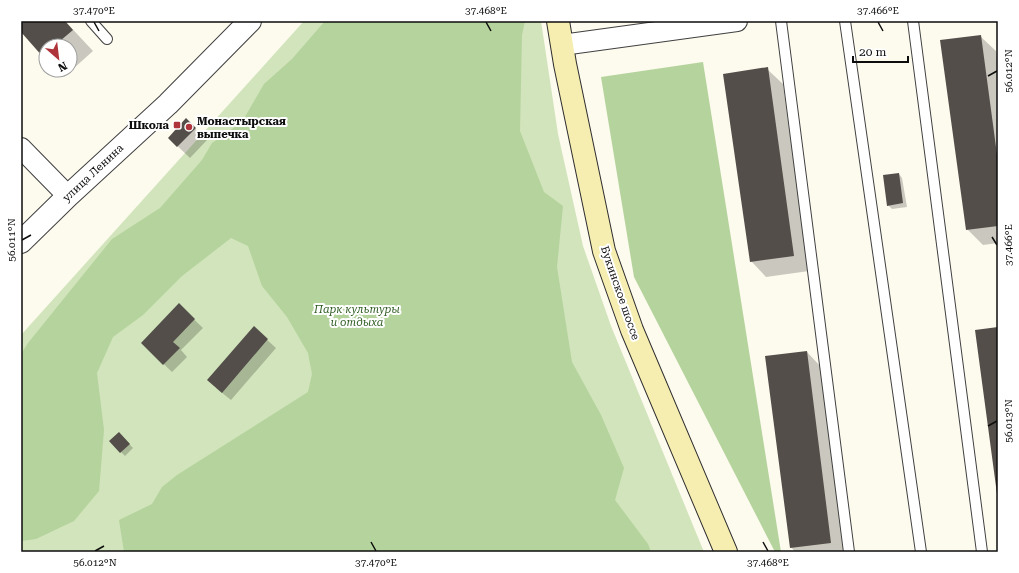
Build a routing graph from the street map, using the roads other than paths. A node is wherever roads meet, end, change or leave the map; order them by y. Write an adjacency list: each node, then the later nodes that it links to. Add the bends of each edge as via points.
1 (91, 21): 8 (lane)
2 (250, 21): 11 (street, улица Ленина, via 168,104)
3 (558, 21): 9 (main road, Букинское шоссе)
4 (737, 21): 9 (street)
5 (781, 21): 14 (lane)
6 (845, 21): 15 (lane)
7 (914, 21): 16 (lane)
8 (107, 39)
9 (562, 45): 13 (main road, Букинское шоссе, via 604,251 632,330)
10 (21, 148): 11 (street)
11 (68, 196): 12 (street, улица Ленина)
12 (21, 242)
13 (726, 552)
14 (849, 552)
15 (921, 552)
16 (982, 552)

